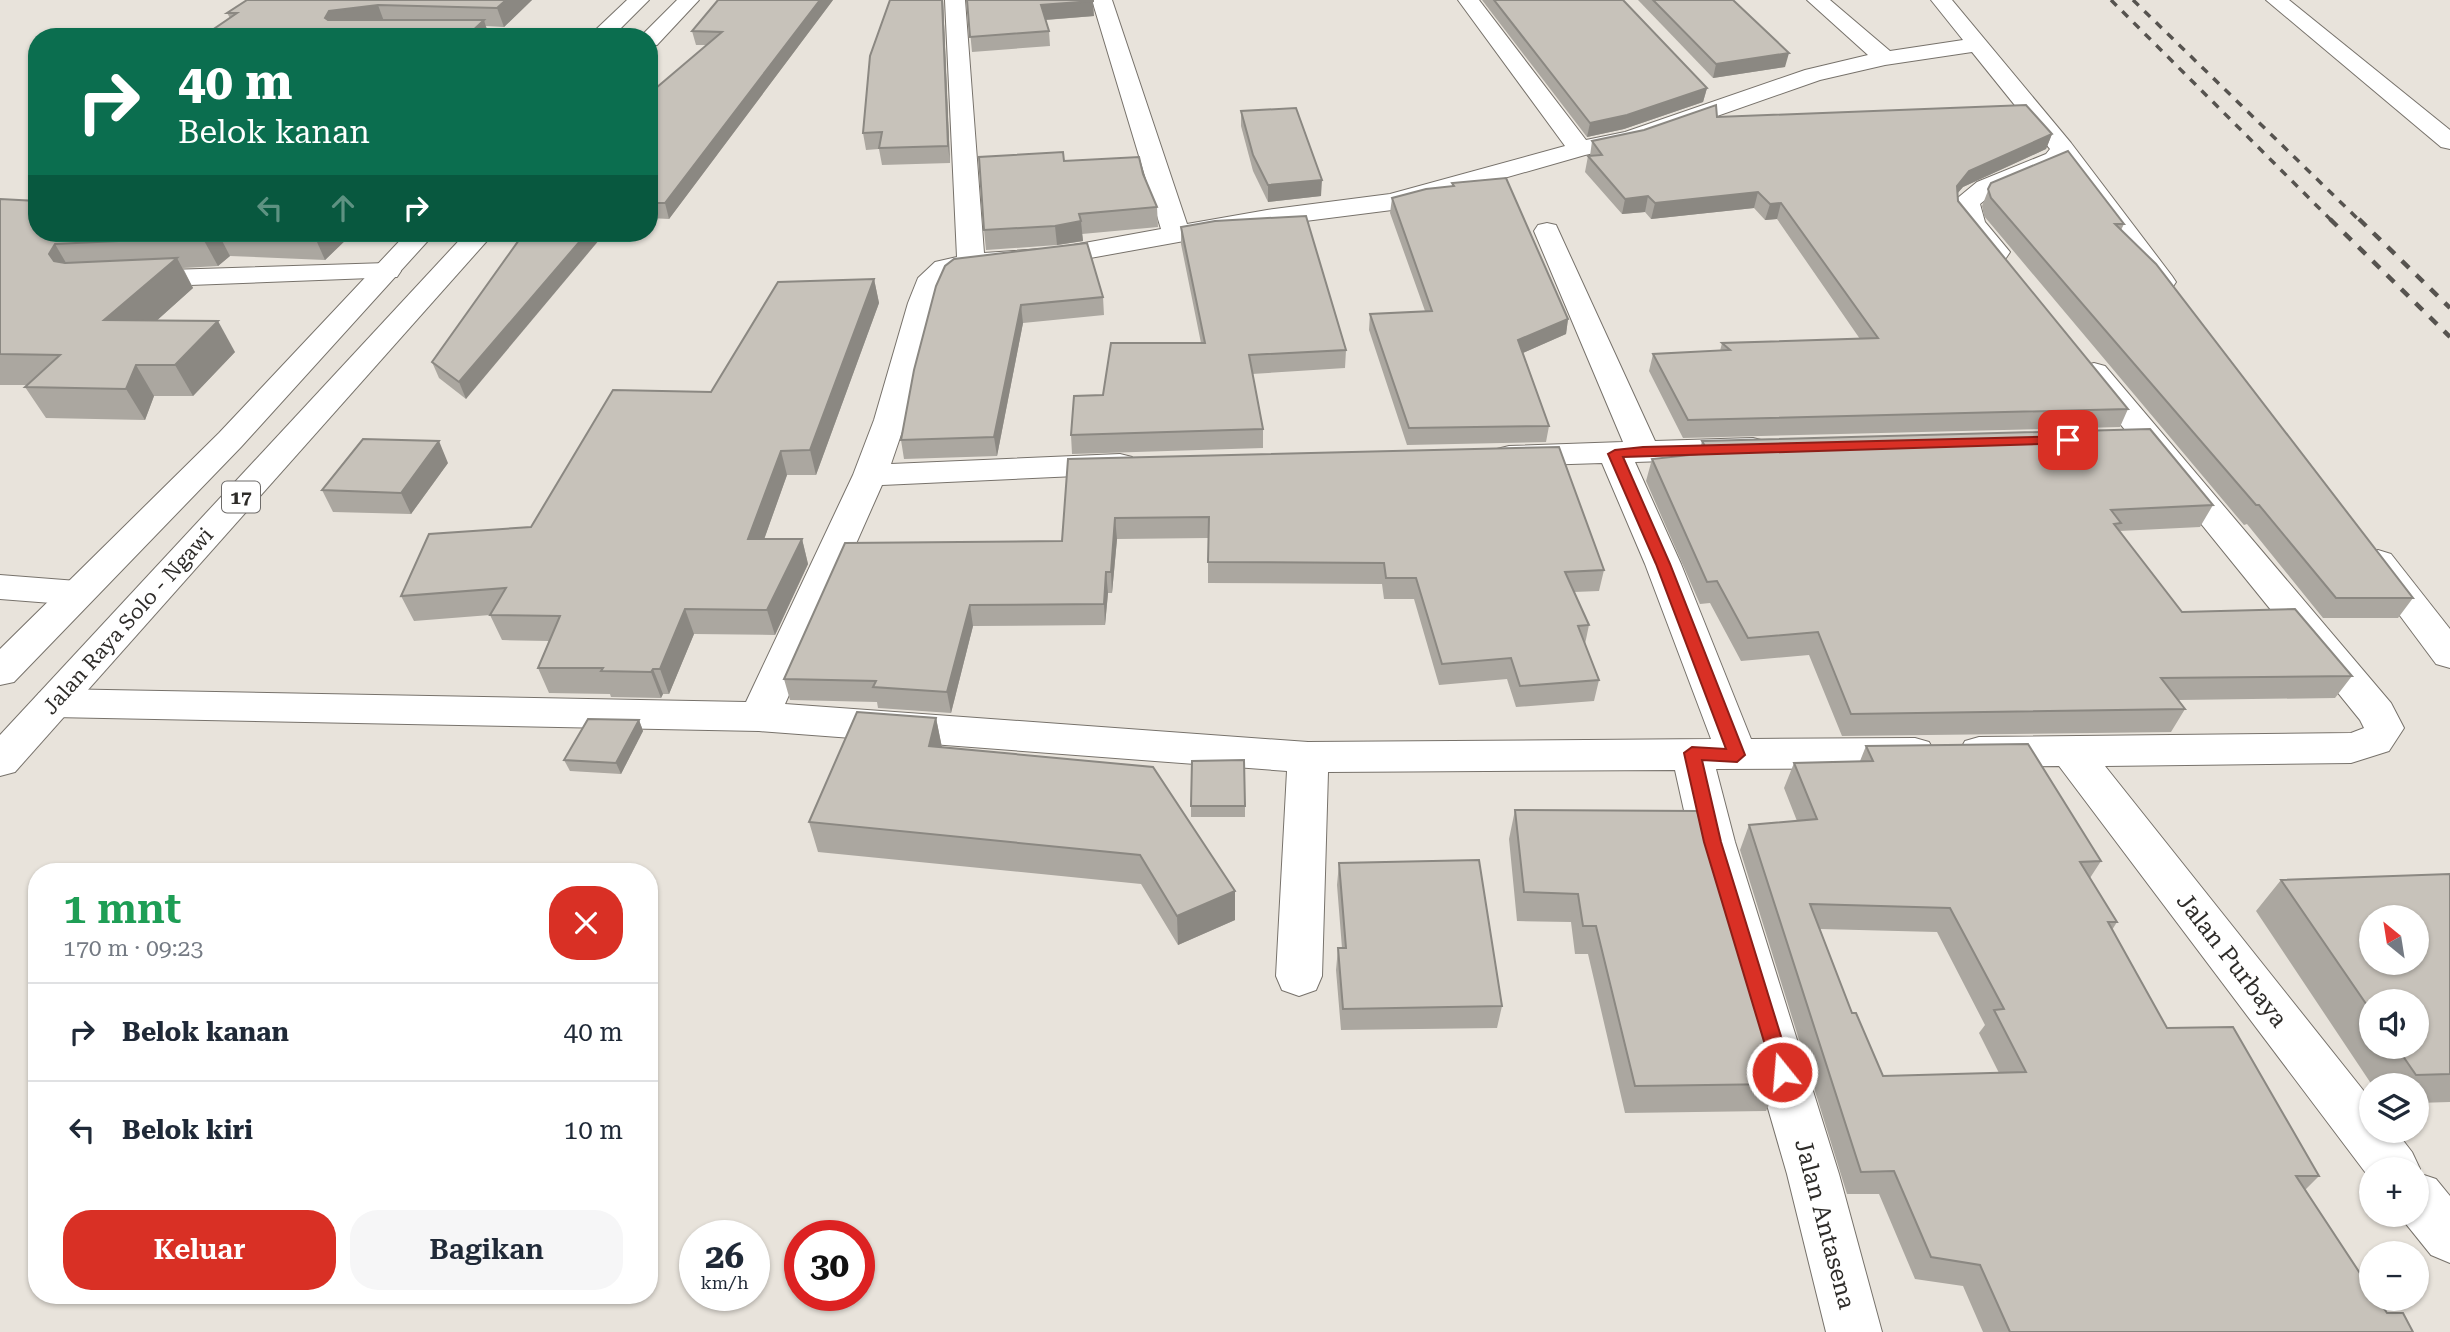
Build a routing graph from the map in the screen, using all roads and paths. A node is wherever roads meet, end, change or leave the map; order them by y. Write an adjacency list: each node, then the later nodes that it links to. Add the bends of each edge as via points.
1 (639, 0): 9 (main road)
2 (689, 0): 10 (main road)
3 (955, 0): 22 (main road)
4 (1102, 0): 19 (main road)
5 (1468, 0): 17 (main road)
6 (1817, 0): 12 (main road)
7 (1941, 0): 11 (main road)
8 (2276, 0): 15 (main road)
9 (609, 28)
10 (658, 31)
11 (1976, 45): 12 (main road); 16 (main road)
12 (1885, 58): 14 (main road, via 1813,75)
13 (1705, 86): 14 (main road)
14 (1723, 106): 17 (main road)
15 (2446, 135)
16 (2062, 148): 25 (main road, via 2055,159 1986,187 1967,201 1970,220); 26 (main road)
17 (1580, 149): 19 (main road, via 1392,202 1268,218)
18 (1547, 231): 31 (main road, Jalan Antasena)
19 (1177, 236): 22 (main road, via 1057,256)
20 (414, 242): 23 (main road, 17)
21 (473, 242): 40 (main road, Jalan Raya Solo - Ngawi / 17)
22 (971, 262): 34 (main road, via 945,268 932,278)
23 (387, 271): 24 (main road); 37 (main road, 17, via 230,440)
24 (111, 281)
25 (2021, 282)
26 (2176, 301)
27 (2072, 345): 28 (main road)
28 (2148, 438): 29 (main road); 42 (main road, via 2377,713 2384,728 2380,738 2368,746 2351,748)
29 (2107, 439)
30 (1780, 447): 31 (main road)
31 (1629, 452): 32 (main road); 43 (main road, Jalan Antasena)
32 (1476, 457)
33 (1145, 463): 34 (main road)
34 (870, 475): 41 (main road)
35 (2356, 534): 38 (main road)
36 (0, 587): 37 (main road)
37 (77, 593): 39 (main road, 17)
38 (2450, 656)
39 (0, 672)
40 (53, 703): 41 (main road); 45 (main road, Jalan Raya Solo - Ngawi / 17)
41 (759, 717): 44 (main road)
42 (2070, 751): 43 (main road); 47 (main road, Jalan Purbaya)
43 (1715, 754): 44 (main road); 50 (main road, Jalan Antasena, via 1713,842 1813,1174)
44 (1308, 757): 46 (main road)
45 (0, 761)
46 (1298, 976)
47 (2385, 1157)
48 (2429, 1212): 49 (main road)
49 (2450, 1237)
50 (1854, 1332)

